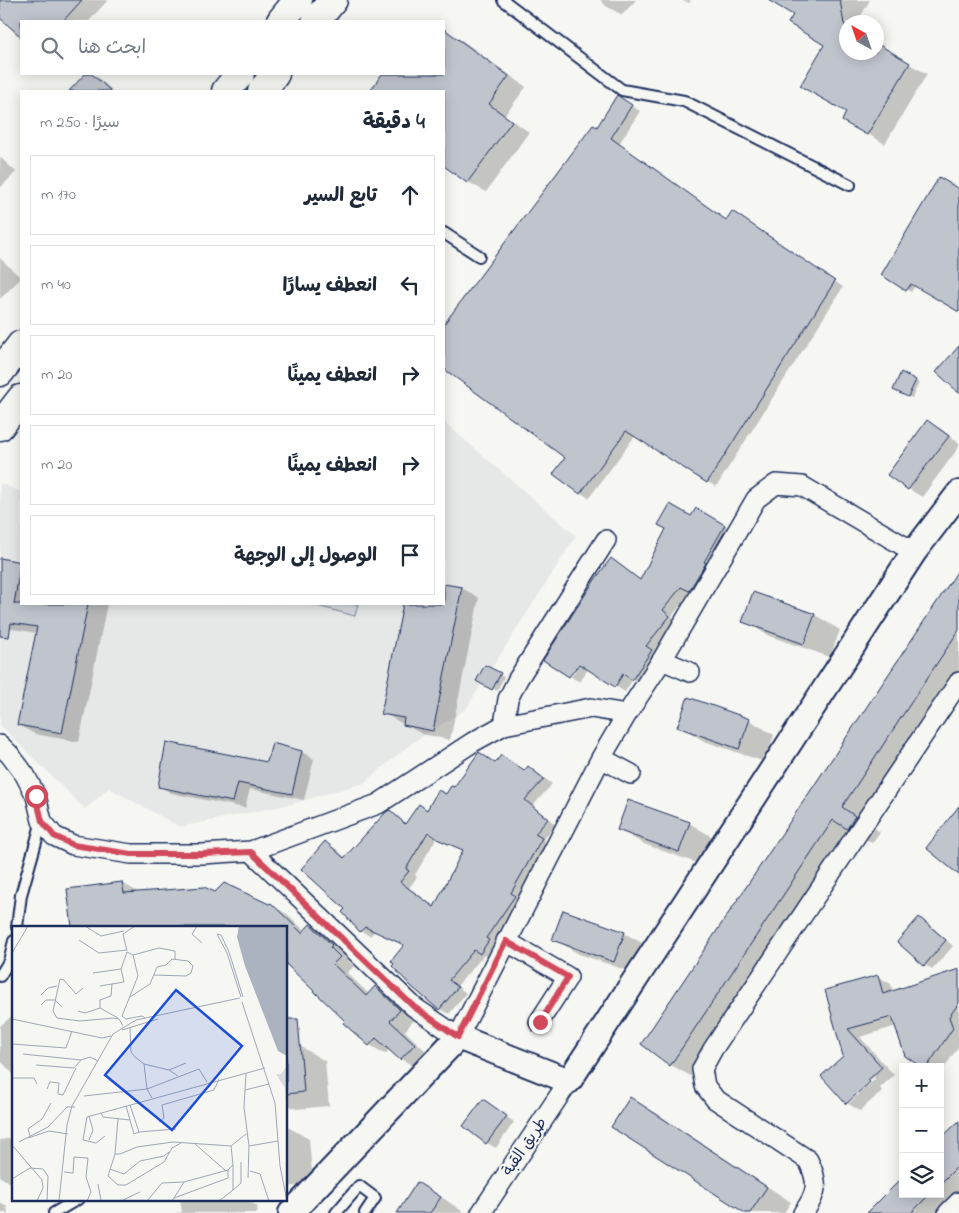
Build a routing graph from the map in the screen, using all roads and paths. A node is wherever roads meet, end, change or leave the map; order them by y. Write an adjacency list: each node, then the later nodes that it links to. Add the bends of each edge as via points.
1 (298, 0): 4 (main road)
2 (333, 0): 5 (main road)
3 (502, 0): 10 (lane, via 622,90 684,101)
4 (282, 20)
5 (317, 20)
6 (239, 75): 8 (main road)
7 (274, 75): 9 (main road)
8 (227, 90)
9 (263, 90)
10 (850, 185)
11 (445, 233): 12 (lane)
12 (479, 256)
13 (20, 346): 14 (main road)
14 (0, 372)
15 (20, 400): 16 (main road)
16 (0, 426)
17 (959, 493): 19 (street)
18 (606, 540): 24 (street, via 518,678 508,699)
19 (914, 552): 20 (street, via 802,486 776,484 756,499); 36 (street)
20 (662, 660): 21 (street); 23 (street)
21 (690, 672)
22 (959, 682): 44 (street, via 702,1068 705,1086 715,1099 808,1160 816,1187 812,1201)
23 (627, 714): 24 (street, via 591,708); 26 (street)
24 (504, 725): 29 (street, via 378,804)
25 (0, 745): 28 (street, via 25,774 36,796)
26 (601, 758): 27 (street); 31 (street)
27 (631, 774)
28 (42, 821): 29 (street, via 54,836 73,845 131,854); 30 (lane, via 21,894)
29 (251, 852): 35 (street, via 414,1007)
30 (17, 926)
31 (506, 941): 34 (street, via 568,977); 35 (street)
32 (12, 949): 33 (lane)
33 (0, 976)
34 (540, 1022)
35 (458, 1037): 36 (street); 40 (street)
36 (569, 1081): 43 (street, طريق القبة)
37 (76, 1200): 39 (lane)
38 (959, 1202): 45 (street)
39 (54, 1213)
40 (291, 1213)
41 (336, 1213): 42 (lane, via 359,1186 375,1198)
42 (364, 1213)
43 (481, 1213)
44 (803, 1213)
45 (948, 1213)

